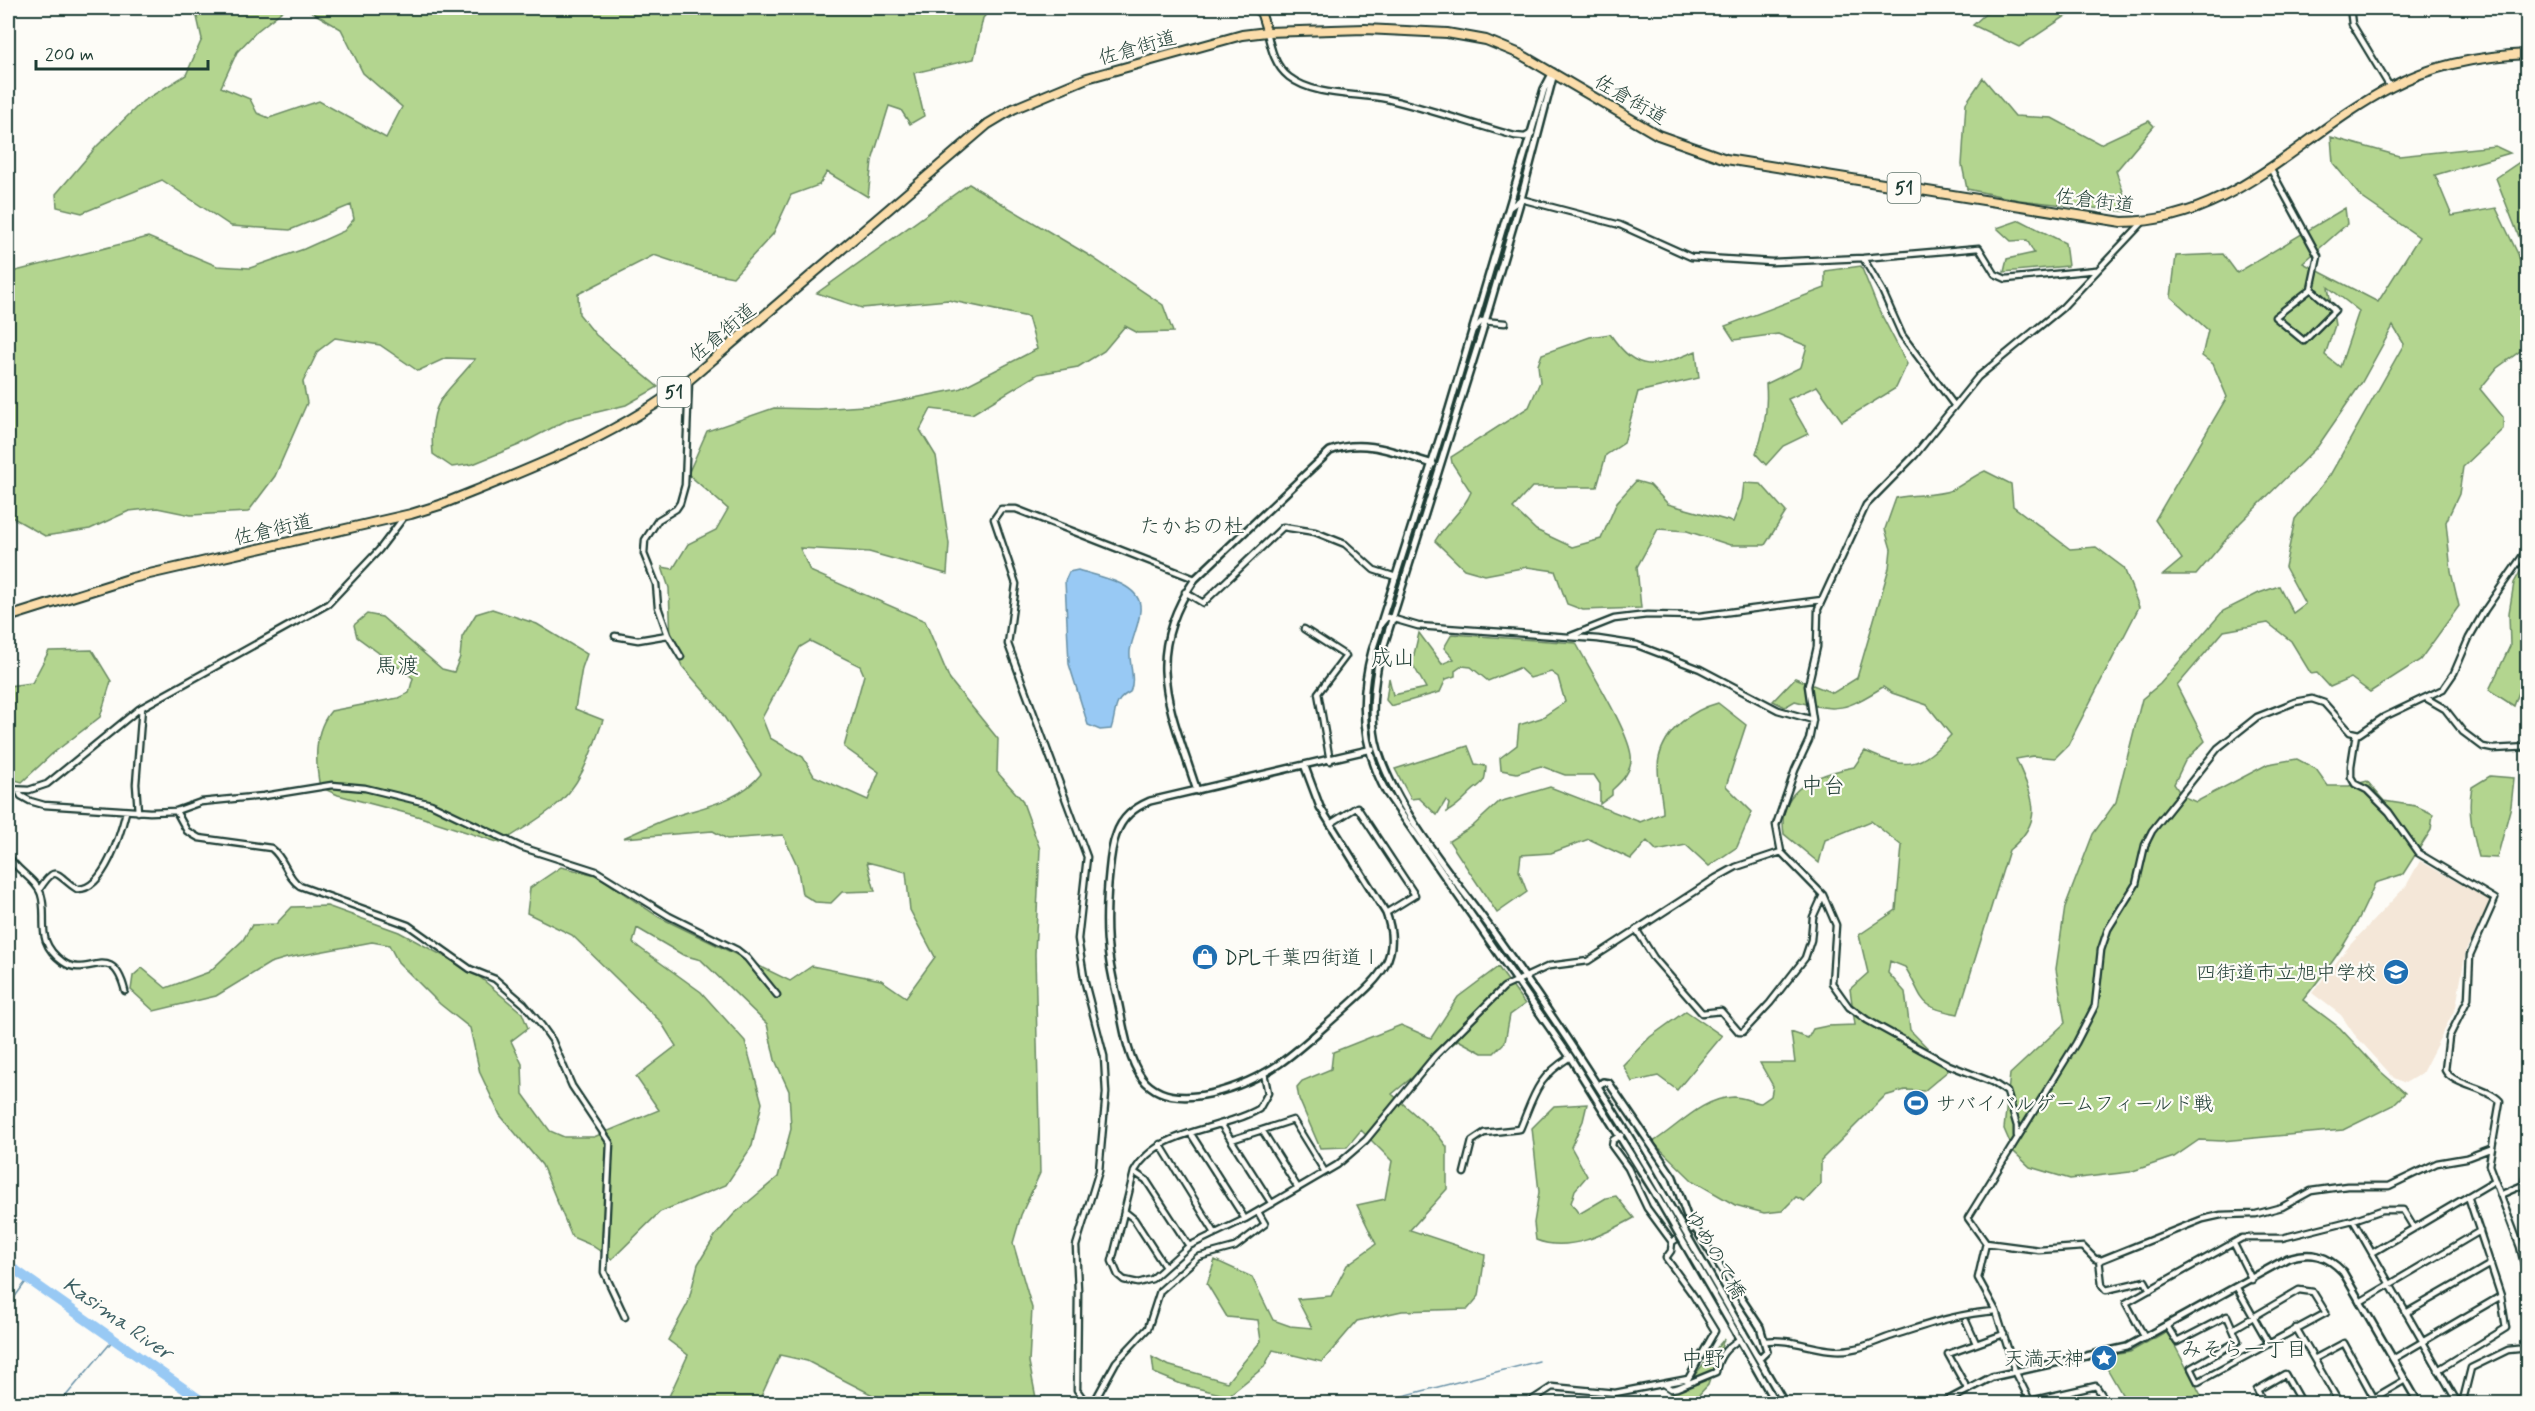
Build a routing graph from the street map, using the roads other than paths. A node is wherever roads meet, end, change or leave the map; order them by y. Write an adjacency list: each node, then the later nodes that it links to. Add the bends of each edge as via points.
1 (10, 8): 6 (street)
2 (1254, 8): 4 (main road, via 1261,13)
3 (2350, 8): 8 (street, via 2352,24)
4 (1267, 32): 7 (highway, 佐倉街道 / 51, via 1365,29 1460,34 1496,44); 10 (street, via 1279,66 1304,85 1385,99); 22 (highway, 佐倉街道 / 51, via 1220,40 1087,78 1013,109 988,124)
5 (2528, 54): 8 (highway, 佐倉街道 / 51, via 2488,57 2442,67)
6 (8, 59)
7 (1553, 72): 9 (street); 13 (street); 15 (highway, 佐倉街道 / 51, via 1658,135 1726,159 2041,210)
8 (2390, 87): 12 (highway, 佐倉街道 / 51)
9 (1532, 133): 10 (street); 11 (street)
10 (1515, 136): 11 (street)
11 (1526, 152): 14 (street)
12 (2270, 168): 15 (highway, 佐倉街道 / 51, via 2202,208 2173,218); 18 (street, via 2318,256)
13 (1521, 199): 14 (street); 16 (street, via 1620,225 1691,257 1772,262); 19 (street)
14 (1508, 210): 21 (street)
15 (2143, 222): 17 (street)
16 (1863, 258): 17 (street, via 1979,248 1995,274 2006,279); 23 (street, via 1902,335)
17 (2096, 270): 23 (street, via 2062,308 1978,377)
18 (2311, 290): 18 (street, via 2275,317 2304,341 2335,310)
19 (1485, 321): 20 (street); 21 (street); 25 (street)
20 (1505, 323)
21 (1473, 330): 24 (street)
22 (689, 381): 26 (highway, 佐倉街道 / 51, via 606,434 451,501); 36 (street, via 685,485 680,503 658,520 645,540 644,554)
23 (1954, 405): 31 (street, via 1915,455 1866,505)
24 (1432, 464): 25 (street); 28 (street); 29 (street, via 1370,445 1343,446 1330,451)
25 (1440, 466): 33 (street)
26 (404, 517): 32 (highway, 佐倉街道 / 51, via 132,578); 41 (street, via 328,604)
27 (2528, 548): 40 (street, via 2485,610 2450,680)
28 (1396, 577): 30 (street, via 1374,570 1345,544 1315,532 1283,527 1203,603); 34 (street)
29 (1195, 579): 30 (street); 139 (street, via 1016,509 1001,509 994,519 1016,584 1008,644 1087,857 1078,939 1104,1056 1106,1093 1099,1171 1076,1246 1077,1390)
30 (1185, 592): 51 (street, via 1170,622 1163,666 1168,699)
31 (1822, 600): 38 (street, via 1699,616 1614,619); 42 (street, via 1808,686)
32 (8, 617)
33 (1392, 618): 34 (street, via 1387,617); 38 (street, via 1418,626); 45 (street, via 1375,680)
34 (1381, 624): 46 (street, via 1364,696)
35 (1304, 629): 47 (street, via 1346,657 1318,693)
36 (668, 634): 37 (street, via 638,640); 39 (street)
37 (615, 636)
38 (1569, 637): 42 (street, via 1637,645 1700,669 1778,710)
39 (681, 657)
40 (2426, 698): 43 (street); 44 (street, via 2445,709 2463,732 2483,747)
41 (142, 707): 50 (street, via 47,784); 54 (street, via 136,784)
42 (1813, 720): 56 (street, via 1809,740 1778,814)
43 (2356, 734): 73 (street, via 2324,703 2307,699 2257,717 2218,748 2147,841 2136,884 2108,929 2100,950 2095,1005); 76 (street, via 2351,766 2355,784 2389,812 2418,853 2495,899 2470,955 2468,999 2449,1037 2445,1070 2450,1077 2487,1091 2500,1101)
44 (2528, 747)
45 (1377, 748): 46 (street); 62 (street, via 1393,785 1420,829)
46 (1369, 750): 47 (street); 63 (street, via 1386,792)
47 (1329, 761): 48 (street)
48 (1305, 767): 51 (street); 55 (street)
49 (8, 789): 50 (street)
50 (18, 790): 53 (street, via 21,796 38,804)
51 (1197, 791): 67 (street, via 1150,801 1121,823 1111,854 1104,929 1107,957 1134,1064 1153,1089 1168,1095 1197,1097)
52 (176, 811): 54 (street); 65 (street, via 201,802 332,785 365,788 431,804 521,847 596,871 669,916 738,950); 113 (street, via 191,835 271,848 300,886 408,925 470,969 495,979 524,1004 552,1040 572,1086 610,1143 604,1272)
53 (126, 812): 54 (street); 58 (street, via 116,849 91,884 77,889 53,872)
54 (138, 812)
55 (1330, 824): 60 (street); 60 (street, via 1357,807 1415,895)
56 (1781, 852): 59 (street); 61 (street, via 1736,867)
57 (8, 855): 58 (street)
58 (39, 890): 64 (street, via 43,934 60,960 79,967 108,964 121,975)
59 (1823, 895): 61 (street, via 1813,917 1805,958 1743,1032 1738,1032 1720,1011 1702,1013 1654,958); 73 (street, via 1836,925 1832,983 1849,1007 1949,1065 2007,1092)
60 (1386, 913): 67 (street, via 1392,942 1383,971 1294,1053)
61 (1636, 929): 62 (street, via 1588,961 1549,966)
62 (1524, 976): 63 (street); 68 (street)
63 (1515, 981): 66 (street); 79 (street, via 1496,994 1435,1056 1366,1140)
64 (125, 991)
65 (777, 994)
66 (1570, 1057): 72 (street); 80 (street, via 1539,1083 1520,1129 1484,1133 1472,1141)
67 (1264, 1073): 69 (street, via 1268,1093 1264,1104 1252,1113)
68 (1598, 1086): 84 (street); 92 (street, via 1609,1083 1616,1092 1673,1177 1684,1210)
69 (1221, 1124): 71 (street); 74 (street)
70 (1262, 1130): 74 (street); 79 (street, via 1293,1120); 83 (street)
71 (1191, 1134): 75 (street); 90 (street)
72 (1621, 1135): 84 (street); 96 (street, via 1613,1140 1612,1146)
73 (2017, 1136): 97 (street, via 1968,1218)
74 (1231, 1140): 87 (street)
75 (1161, 1144): 78 (street, via 1148,1152); 95 (street)
76 (2490, 1149): 81 (street, via 2488,1165); 101 (street, via 2437,1163 2388,1186 2311,1191 2282,1207 2256,1214 2203,1219)
77 (2528, 1169): 82 (street)
78 (1134, 1172): 88 (street); 99 (street, via 1146,1180)
79 (1325, 1172): 83 (street)
80 (1464, 1173)
81 (2494, 1181): 85 (street); 86 (street)
82 (2525, 1186): 85 (street)
83 (1298, 1188): 87 (street)
84 (1659, 1193): 121 (street, ゆめのて橋, bridge); 127 (street, ゆめのて橋, bridge)
85 (2500, 1195): 105 (street)
86 (2468, 1196): 93 (street); 94 (street)
87 (1272, 1204): 89 (street)
88 (1124, 1211): 103 (street, via 1134,1219); 103 (street, via 1112,1253 1118,1275 1138,1283 1152,1279)
89 (1258, 1212): 90 (street); 140 (street, via 1265,1224 1242,1243 1198,1257 1160,1291 1148,1328 1116,1362)
90 (1245, 1219): 95 (street)
91 (2353, 1220): 93 (street, via 2382,1210 2403,1209); 98 (street, via 2282,1238 2242,1238); 100 (street)
92 (1695, 1227): 96 (street); 122 (street, via 1760,1327)
93 (2414, 1228): 100 (street)
94 (2480, 1231): 102 (street); 106 (street)
95 (1215, 1233): 99 (street)
96 (1672, 1242): 133 (street, via 1666,1258 1715,1331 1688,1379)
97 (1986, 1243): 101 (street, via 2039,1250 2083,1247); 111 (street, via 1978,1278)
98 (2234, 1244): 104 (street); 108 (street)
99 (1189, 1246): 103 (street)
100 (2372, 1253): 106 (street)
101 (2098, 1259): 108 (street, via 2106,1290 2145,1281)
102 (2491, 1263): 109 (street); 112 (street)
103 (1165, 1267)
104 (2252, 1280): 107 (street); 110 (street, via 2288,1258 2319,1255 2332,1260 2343,1272)
105 (2528, 1281)
106 (2390, 1284): 110 (street); 112 (street)
107 (2237, 1288): 114 (street); 116 (street)
108 (2150, 1290): 120 (street, via 2126,1303)
109 (2501, 1296): 123 (street); 130 (street, via 2506,1328)
110 (2360, 1302): 129 (street)
111 (1996, 1311): 119 (street); 122 (street, via 1944,1319 1853,1349 1835,1351)
112 (2406, 1313): 123 (street)
113 (625, 1317)
114 (2253, 1317): 117 (street, via 2299,1290 2313,1292 2325,1313); 118 (street); 125 (street)
115 (1965, 1321): 124 (street)
116 (2167, 1326): 118 (street, via 2177,1342 2227,1316); 120 (street)
117 (2296, 1328): 125 (street); 128 (street)
118 (2233, 1329): 125 (street, via 2238,1341 2191,1368 2198,1382)
119 (2004, 1334): 124 (street); 131 (street)
120 (2145, 1338): 131 (street, via 2127,1347)
121 (1740, 1339): 133 (street, via 1724,1351 1716,1372 1677,1388); 142 (street, ゆめのて橋)
122 (1765, 1341): 127 (street, via 1767,1351)
123 (2423, 1342): 129 (street); 130 (street)
124 (1976, 1343): 134 (street, via 1948,1354)
125 (2269, 1344)
126 (2528, 1348): 138 (street, via 2508,1350 2471,1368)
127 (1759, 1359): 143 (street, ゆめのて橋)
128 (2314, 1359): 136 (street, via 2344,1343); 150 (street)
129 (2393, 1359): 132 (street)
130 (2438, 1370): 138 (street)
131 (2015, 1371): 134 (street, via 1992,1377); 137 (street)
132 (2405, 1380): 136 (street); 153 (street)
133 (1665, 1385): 141 (street, via 1615,1393 1552,1387)
134 (1968, 1390): 144 (street)
135 (2068, 1394): 137 (street); 146 (street); 147 (street, via 2096,1386)
136 (2374, 1398): 151 (street); 152 (street)
137 (2031, 1402): 145 (street)
138 (2462, 1403)
139 (1087, 1404)
140 (1093, 1404)
141 (1526, 1404)
142 (1776, 1404)
143 (1785, 1404)
144 (1941, 1404)
145 (2024, 1404)
146 (2073, 1404)
147 (2108, 1404)
148 (2264, 1404): 149 (street, via 2257,1390 2285,1374)
149 (2302, 1404)
150 (2340, 1404)
151 (2364, 1404)
152 (2386, 1404)
153 (2419, 1404)

